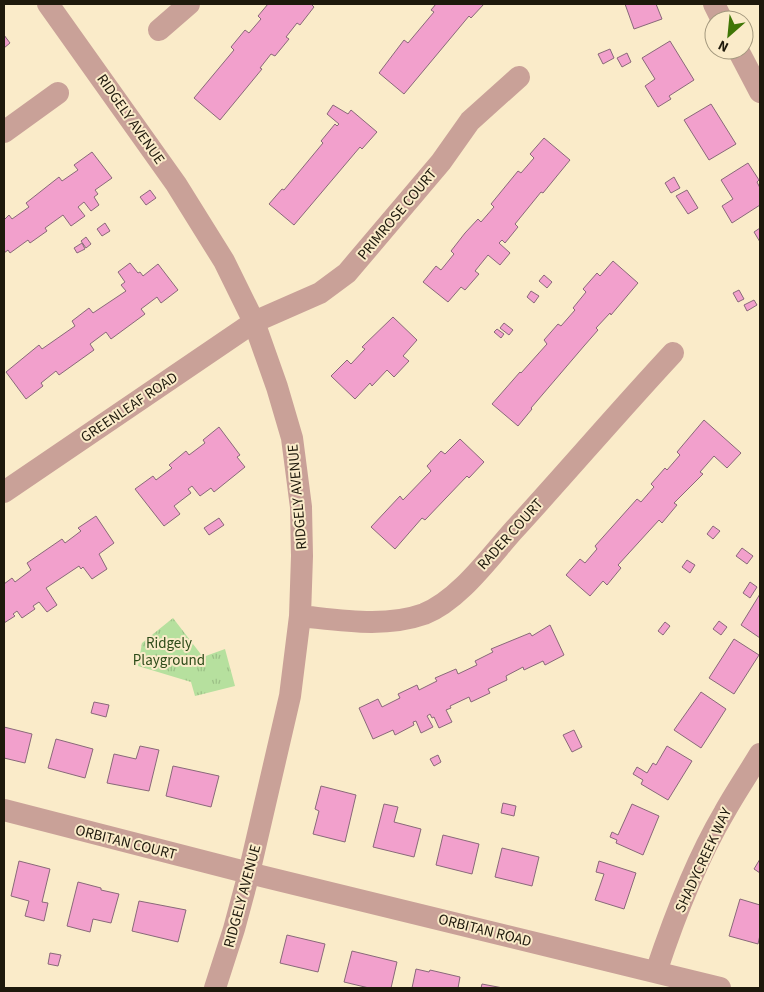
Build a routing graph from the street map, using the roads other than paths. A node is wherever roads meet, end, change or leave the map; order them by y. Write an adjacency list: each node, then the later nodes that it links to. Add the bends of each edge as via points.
1 (48, 4): 9 (street, RIDGELY AVENUE, via 176,184 224,261)
2 (190, 4): 3 (street)
3 (159, 30)
4 (743, 60): 6 (street)
5 (519, 77): 9 (street, PRIMROSE COURT, via 470,121 435,169 347,273 320,293)
6 (760, 92)
7 (58, 93): 8 (street)
8 (4, 132)
9 (254, 322): 11 (street, GREENLEAF ROAD); 12 (street, RIDGELY AVENUE, via 287,417 297,465 302,556)
10 (673, 353): 12 (street, RADER COURT, via 466,584 443,604 413,617 384,622)
11 (4, 492)
12 (300, 616): 15 (street, RIDGELY AVENUE, via 290,696)
13 (760, 754): 16 (street, SHADYCREEK WAY, via 702,855)
14 (4, 810): 15 (street, ORBITAN COURT)
15 (249, 873): 16 (street, ORBITAN ROAD); 17 (street, RIDGELY AVENUE)
16 (656, 972): 18 (street, ORBITAN ROAD)
17 (215, 988)
18 (720, 988)

